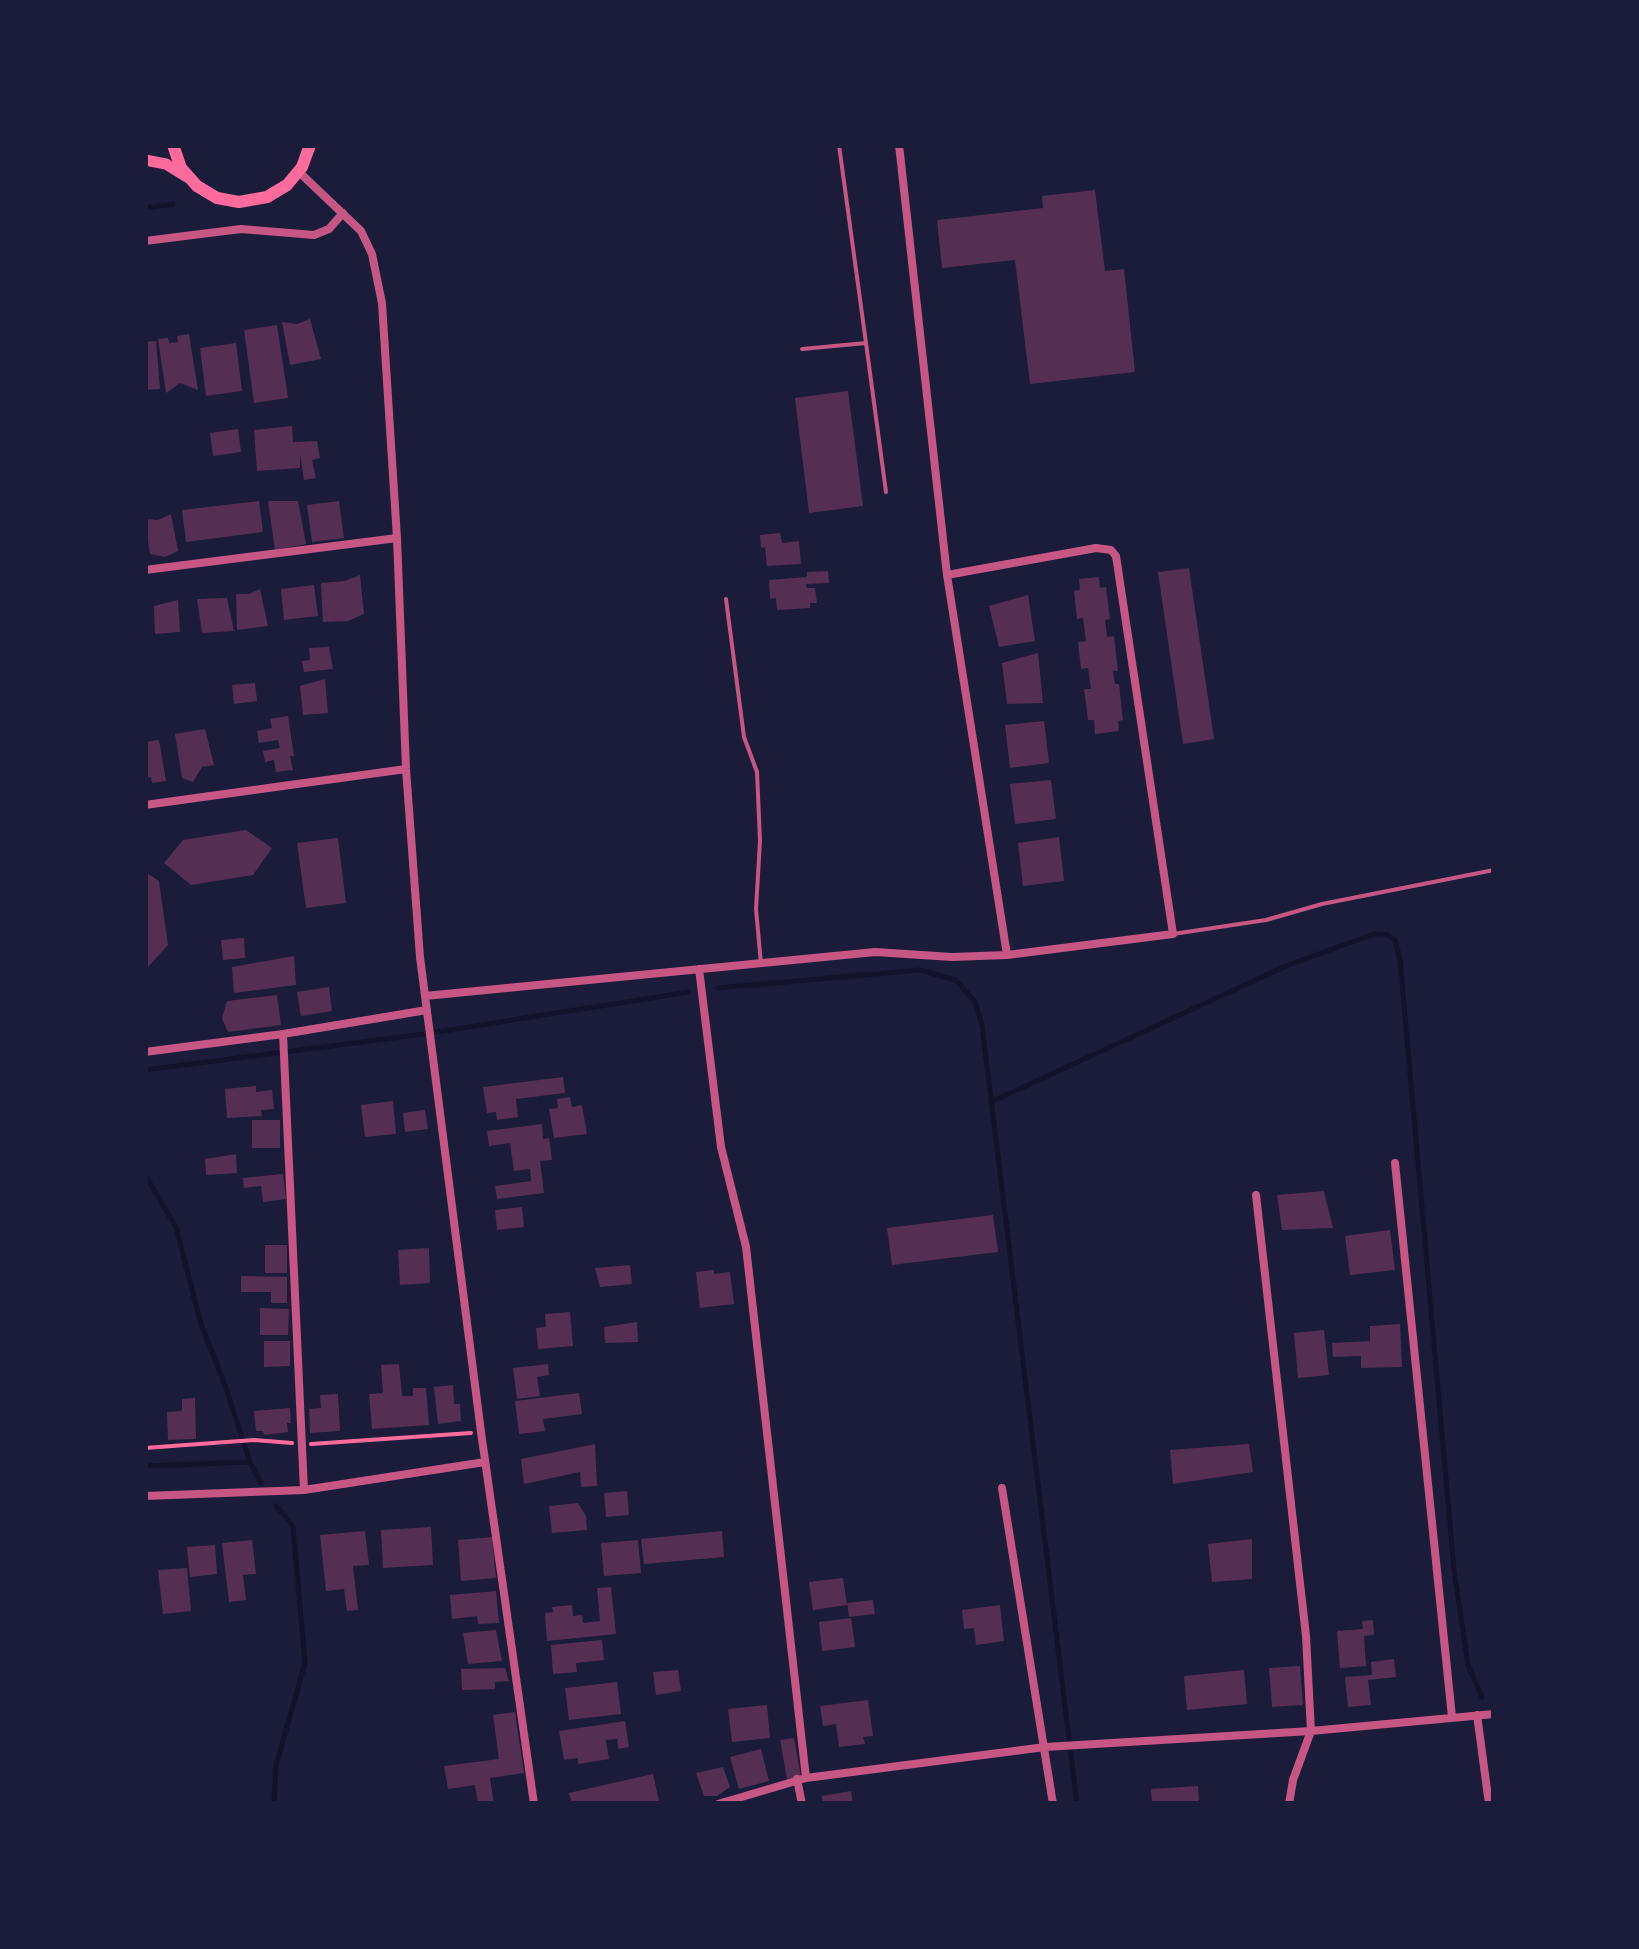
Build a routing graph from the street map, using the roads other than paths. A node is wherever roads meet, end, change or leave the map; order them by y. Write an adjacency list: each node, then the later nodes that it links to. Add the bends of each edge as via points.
1 (173, 145): 8 (highway)
2 (324, 145): 5 (highway)
3 (839, 145): 11 (lane)
4 (899, 145): 16 (street)
5 (309, 150): 7 (highway)
6 (145, 160): 8 (main road)
7 (298, 172): 8 (highway, via 278,192 251,202 217,198); 9 (street)
8 (193, 182)
9 (343, 213): 10 (street, via 314,235 241,228); 14 (street, via 361,230 378,274)
10 (145, 241)
11 (866, 342): 12 (lane); 13 (lane)
12 (802, 349)
13 (886, 492)
14 (397, 538): 15 (street); 18 (street)
15 (145, 570)
16 (947, 575): 21 (street, via 1096,548 1116,556); 22 (street)
17 (726, 599): 23 (lane, via 744,738 757,772)
18 (406, 769): 19 (street); 25 (street)
19 (145, 805)
20 (1494, 870): 21 (lane)
21 (1174, 934): 22 (street)
22 (1007, 955): 23 (street, via 874,952)
23 (761, 964): 24 (street)
24 (699, 969): 25 (street); 40 (street, via 721,1146 746,1247)
25 (425, 996): 26 (street)
26 (427, 1010): 27 (street); 31 (street)
27 (283, 1038): 28 (street); 33 (street)
28 (145, 1052)
29 (1395, 1164): 37 (street)
30 (1256, 1195): 38 (street)
31 (485, 1462): 33 (street); 41 (street)
32 (1002, 1488): 39 (street)
33 (304, 1490): 34 (street)
34 (145, 1496)
35 (1494, 1714): 36 (street)
36 (1477, 1716): 37 (street); 46 (street)
37 (1452, 1718): 38 (street)
38 (1312, 1731): 39 (street); 45 (street)
39 (1047, 1747): 40 (street); 44 (street)
40 (802, 1779): 42 (street); 43 (street)
41 (534, 1804)
42 (718, 1804)
43 (802, 1804)
44 (1053, 1804)
45 (1288, 1804)
46 (1489, 1804)

